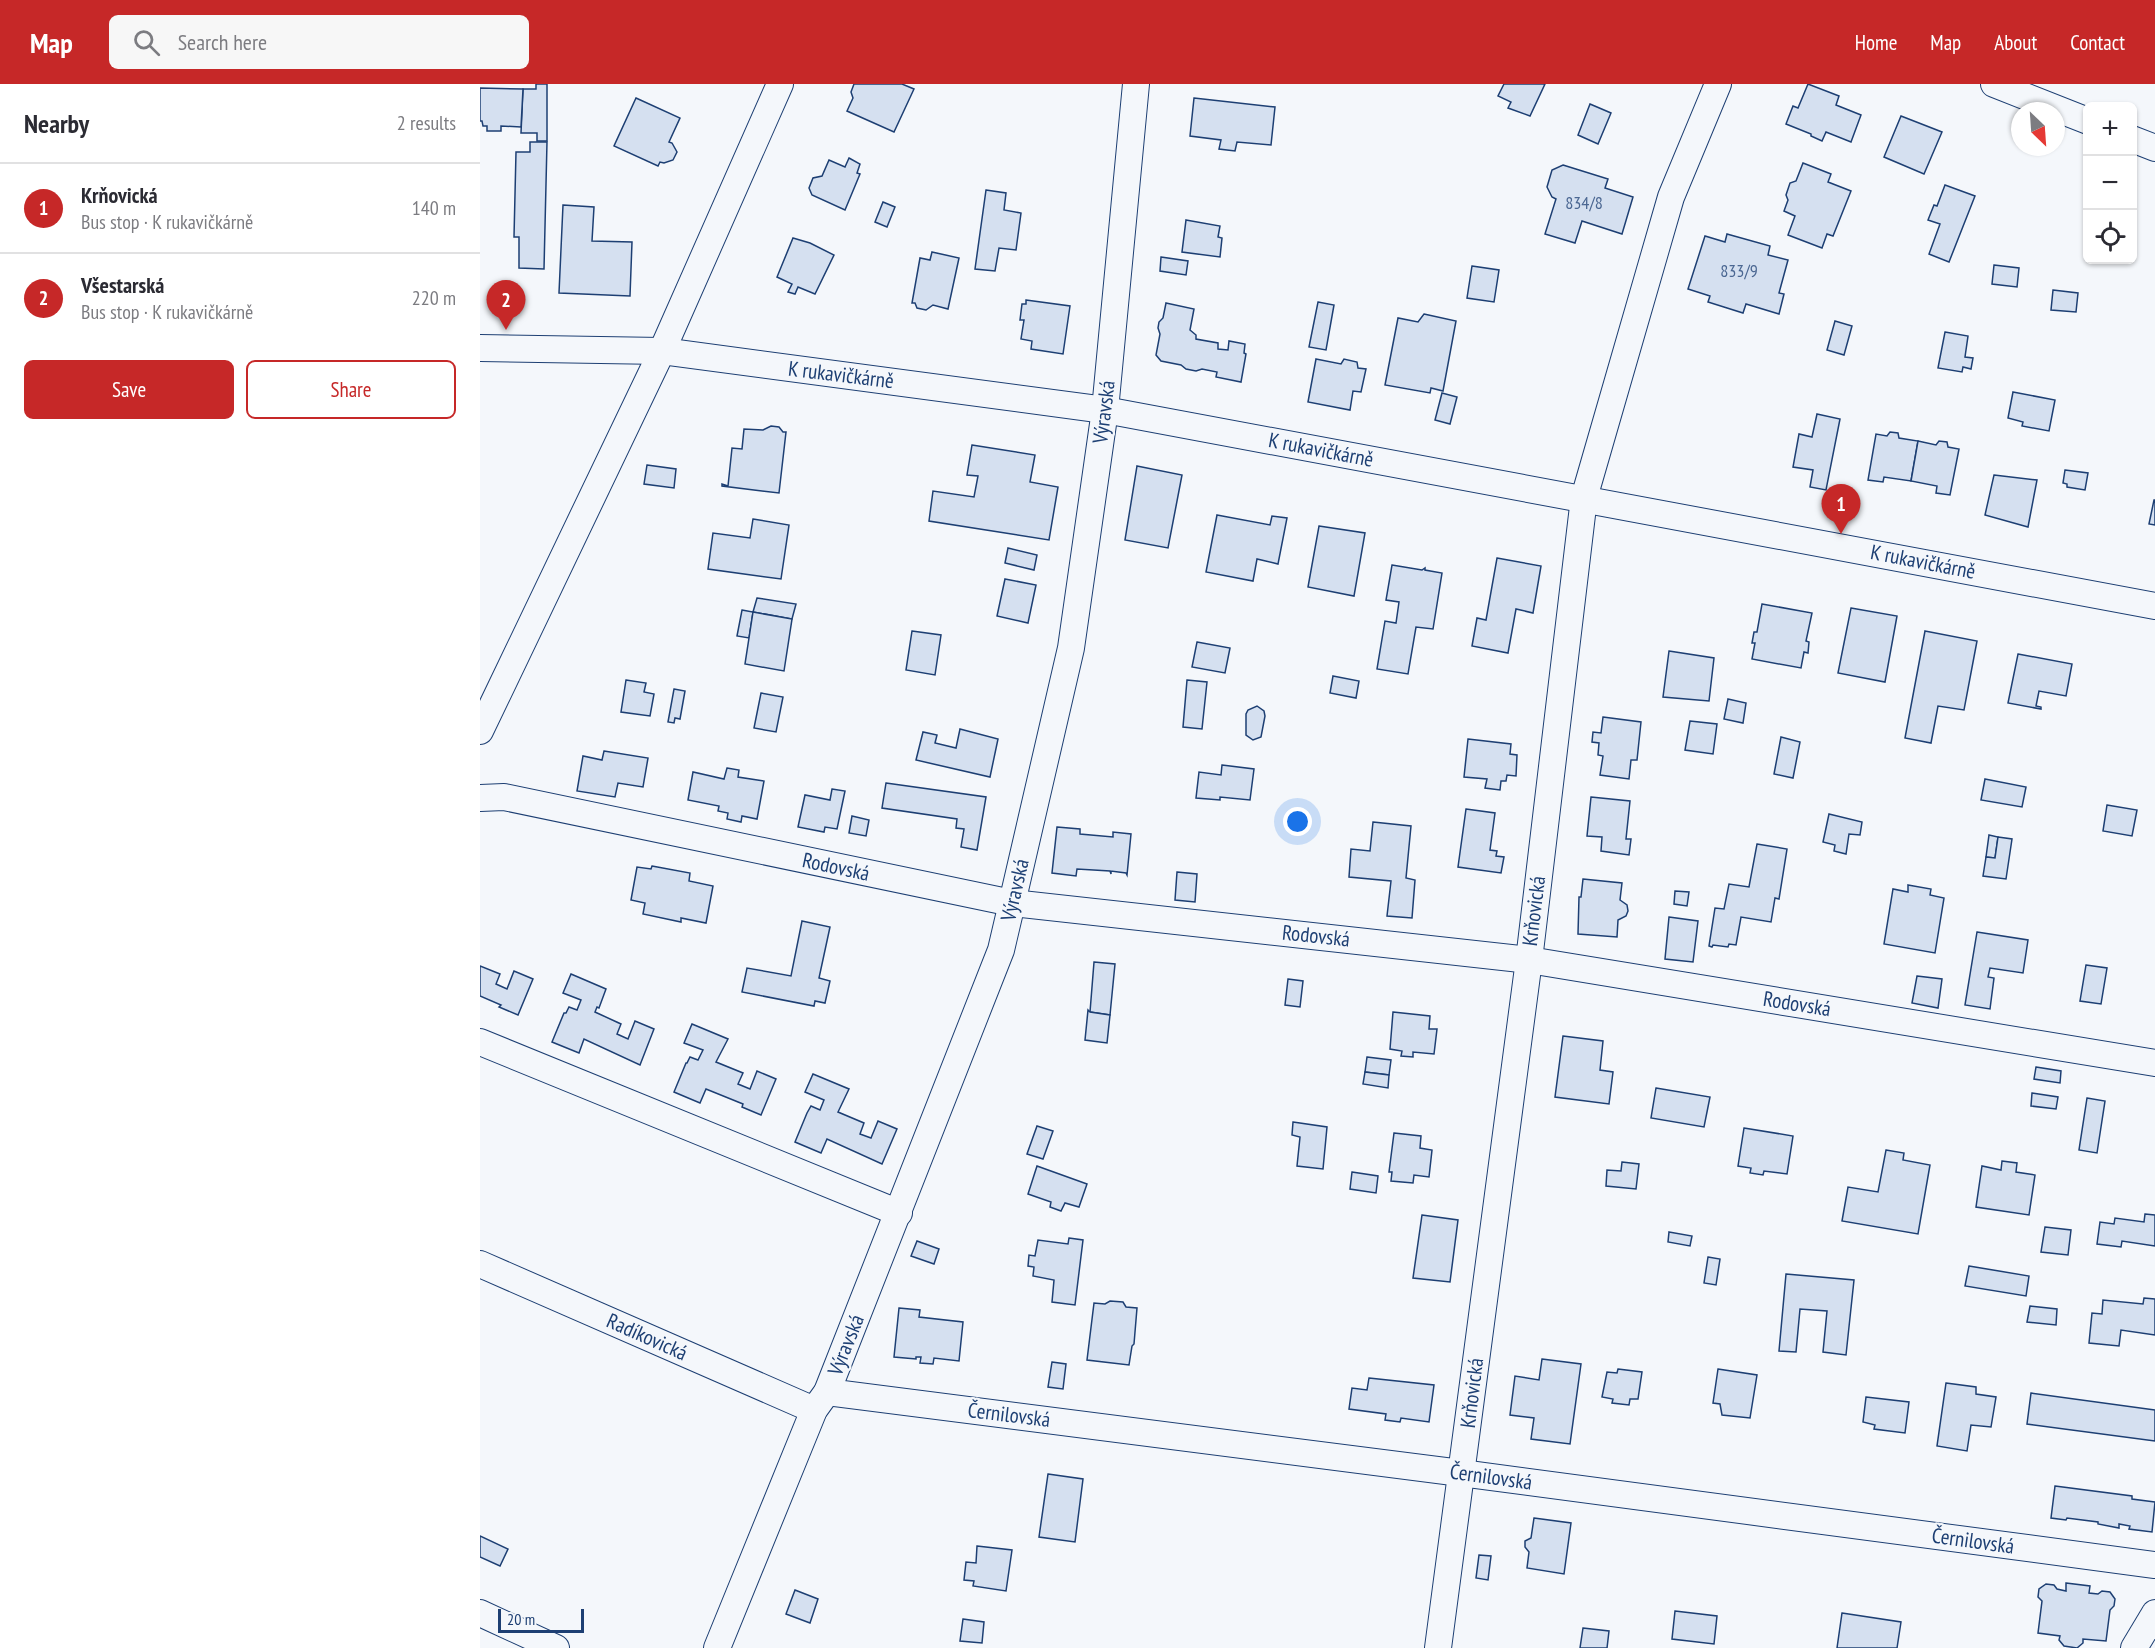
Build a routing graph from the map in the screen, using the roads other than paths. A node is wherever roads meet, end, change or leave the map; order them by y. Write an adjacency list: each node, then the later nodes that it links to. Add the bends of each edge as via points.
1 (780, 84): 9 (street)
2 (1136, 84): 10 (street, Výravská)
3 (1718, 84): 11 (street, Krňovická, via 1671,197)
4 (1994, 84): 5 (street)
5 (2083, 119)
6 (2137, 141): 7 (street)
7 (2155, 148)
8 (480, 348): 9 (street, K rukavičkárně)
9 (662, 351): 10 (street, K rukavičkárně); 13 (street)
10 (1105, 410): 11 (street, K rukavičkárně); 15 (street, Výravská, via 1071,648)
11 (1584, 498): 12 (street, K rukavičkárně); 16 (street, Krňovická)
12 (2155, 606)
13 (480, 731)
14 (480, 798): 15 (street, Rodovská, via 504,797)
15 (1012, 903): 16 (street, Rodovská); 19 (street, Výravská, via 1001,950)
16 (1529, 960): 18 (street, Rodovská); 22 (street, Krňovická)
17 (480, 1042): 19 (street)
18 (2155, 1063)
19 (899, 1214): 21 (street, Výravská)
20 (480, 1264): 21 (street, Radíkovická)
21 (820, 1401): 22 (street, Černilovská); 27 (street, Výravská)
22 (1461, 1473): 23 (street, Černilovská); 28 (street, Krňovická)
23 (2155, 1565)
24 (2155, 1612): 29 (street)
25 (480, 1613): 26 (street)
26 (556, 1648)
27 (717, 1648)
28 (1438, 1648)
29 (2134, 1648)

